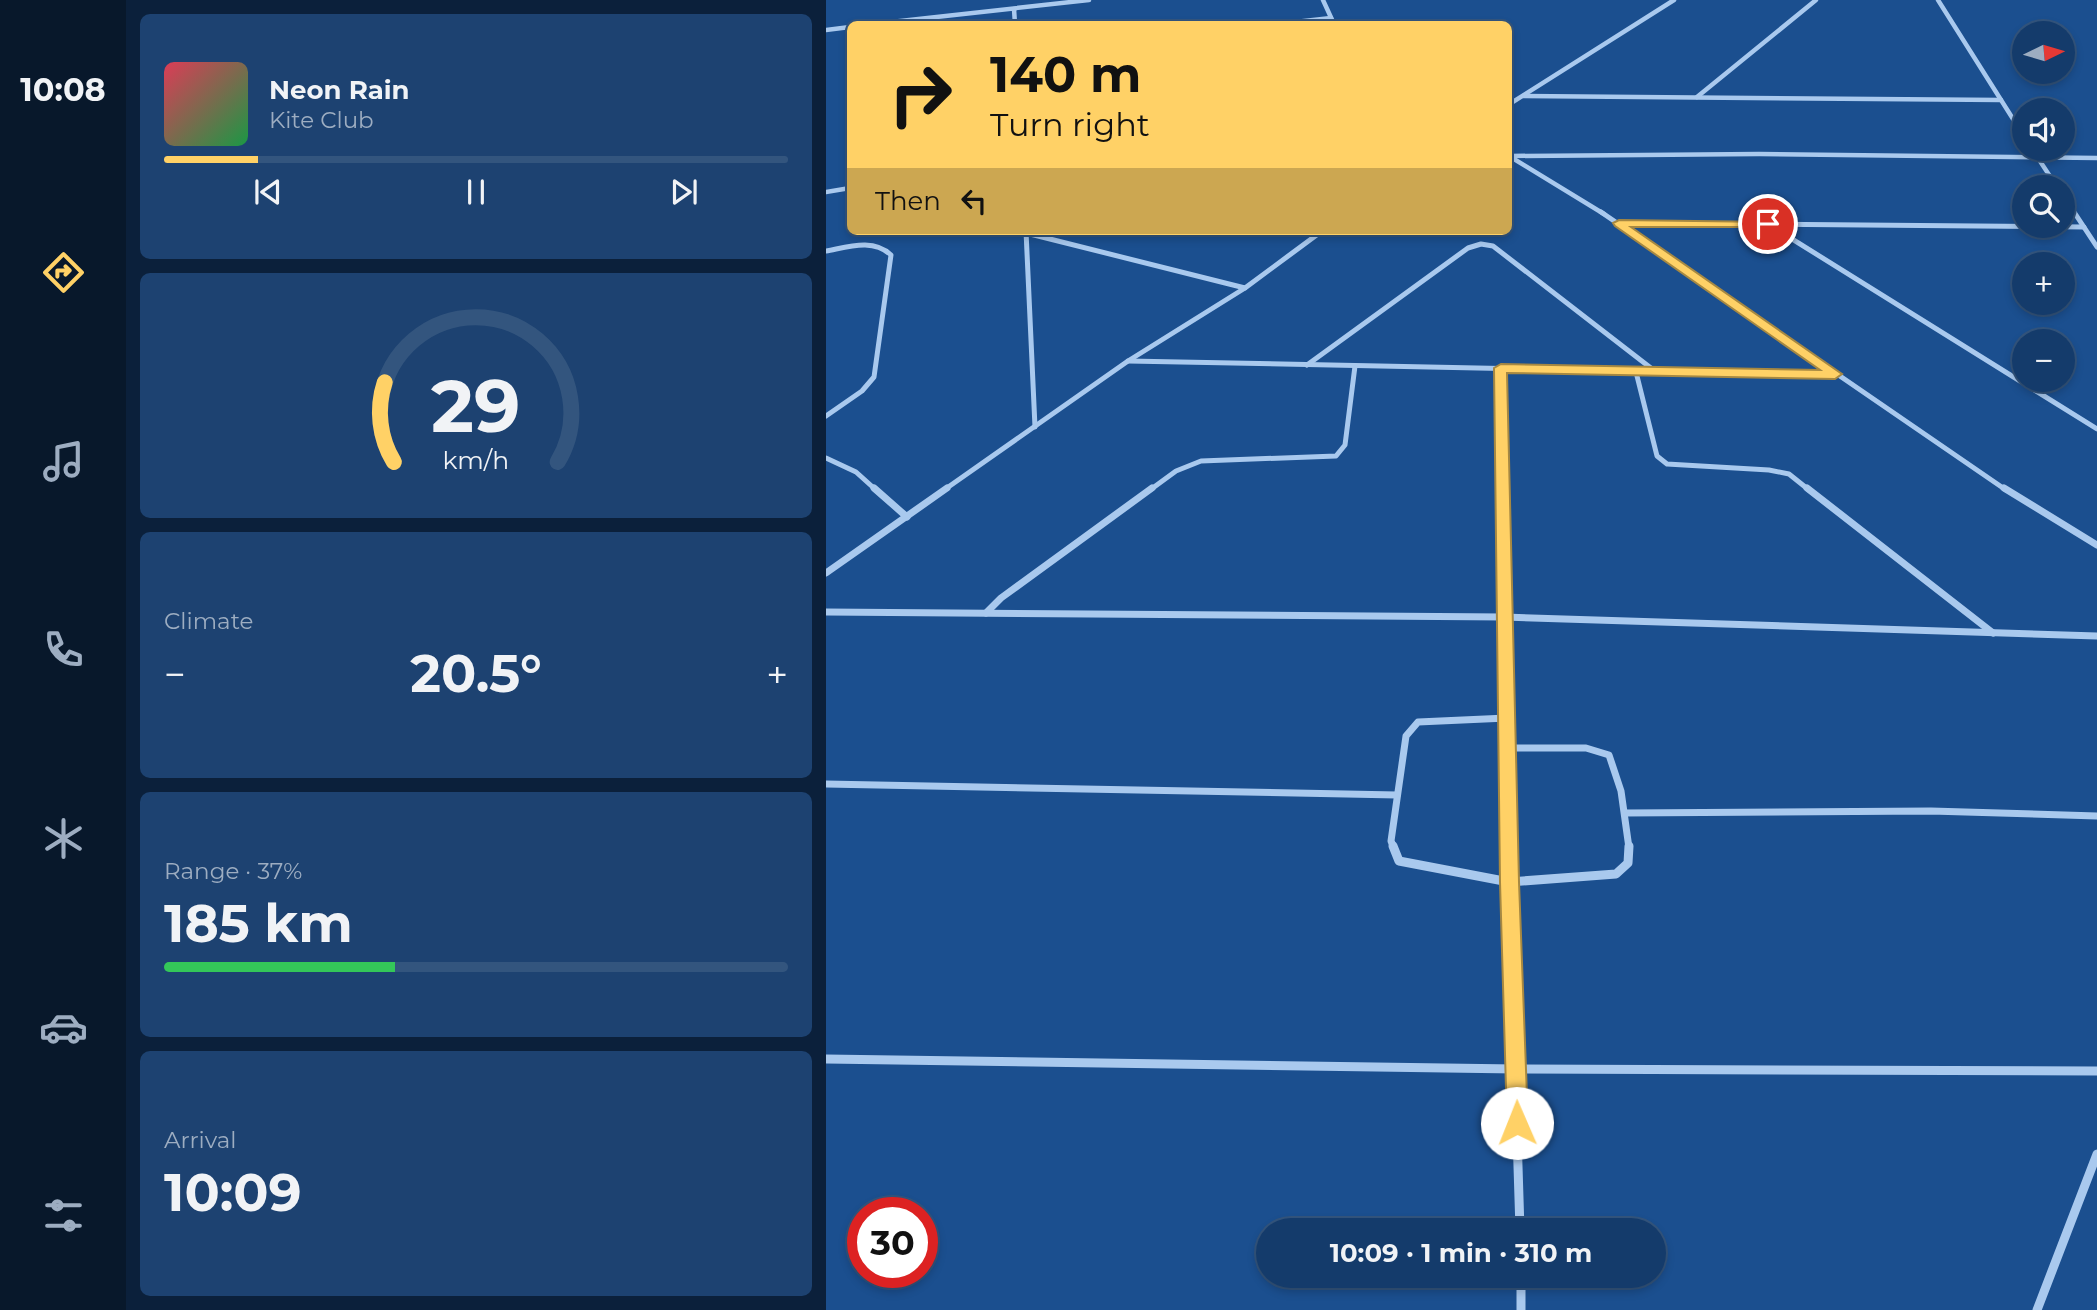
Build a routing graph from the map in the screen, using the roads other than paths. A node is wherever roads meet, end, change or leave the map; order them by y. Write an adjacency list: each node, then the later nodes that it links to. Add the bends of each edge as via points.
1 (1089, 0): 6 (street)
2 (1322, 0): 7 (street)
3 (1674, 0): 14 (street)
4 (1816, 0): 15 (street)
5 (1937, 0): 16 (street)
6 (1014, 9): 8 (street); 9 (street)
7 (1331, 18): 10 (street); 11 (street)
8 (901, 21)
9 (1015, 21)
10 (1304, 21)
11 (1332, 21)
12 (847, 27): 13 (street)
13 (826, 30)
14 (1523, 96): 15 (street); 17 (street)
15 (1696, 97): 16 (street)
16 (2001, 100): 18 (street)
17 (1512, 103)
18 (2012, 117)
19 (1512, 156): 21 (street)
20 (1512, 158): 27 (street)
21 (2012, 158)
22 (2075, 158): 23 (street)
23 (2097, 158)
24 (847, 188): 25 (street)
25 (826, 192)
26 (2075, 214): 29 (street)
27 (1619, 223): 28 (street); 42 (street)
28 (1768, 224): 29 (street); 45 (street)
29 (2084, 227): 33 (street)
30 (1026, 235): 44 (street)
31 (1038, 235): 35 (street)
32 (1317, 235): 35 (street)
33 (2097, 247)
34 (826, 251): 43 (street, via 871,244 885,247 891,255 874,377)
35 (1245, 288): 36 (street)
36 (1128, 361): 37 (street); 44 (street)
37 (1307, 365): 38 (street); 41 (street, via 1468,248 1481,244 1493,246)
38 (1355, 366): 39 (street); 51 (street, via 1345,444 1336,456 1201,461 1176,471 1000,598)
39 (1501, 368): 40 (street); 52 (street)
40 (1636, 372): 41 (street); 53 (street, via 1657,456 1667,464 1789,474)
41 (1656, 372): 42 (street)
42 (1835, 374): 48 (street, via 1982,475)
43 (826, 416)
44 (1035, 427): 47 (street)
45 (2097, 429)
46 (826, 458): 47 (street, via 856,471)
47 (907, 517): 49 (street)
48 (2097, 545)
49 (826, 573)
50 (826, 612): 51 (street)
51 (986, 613): 52 (street)
52 (1504, 617): 53 (street); 55 (street)
53 (1993, 633): 54 (street)
54 (2097, 636)
55 (1507, 718): 56 (street); 58 (street, via 1418,722 1406,736)
56 (1508, 748): 59 (street, via 1602,751 1616,766); 61 (street)
57 (826, 785): 58 (street)
58 (1397, 795): 61 (street, via 1391,841 1399,861)
59 (1625, 813): 60 (street, via 1931,811); 61 (street, via 1629,850 1623,870)
60 (2097, 816)
61 (1509, 882): 63 (street)
62 (826, 1059): 63 (street)
63 (1516, 1069): 64 (street); 66 (street)
64 (2097, 1071)
65 (2097, 1154): 69 (street)
66 (1520, 1218)
67 (1521, 1288): 68 (street)
68 (1521, 1310)
69 (2036, 1310)

